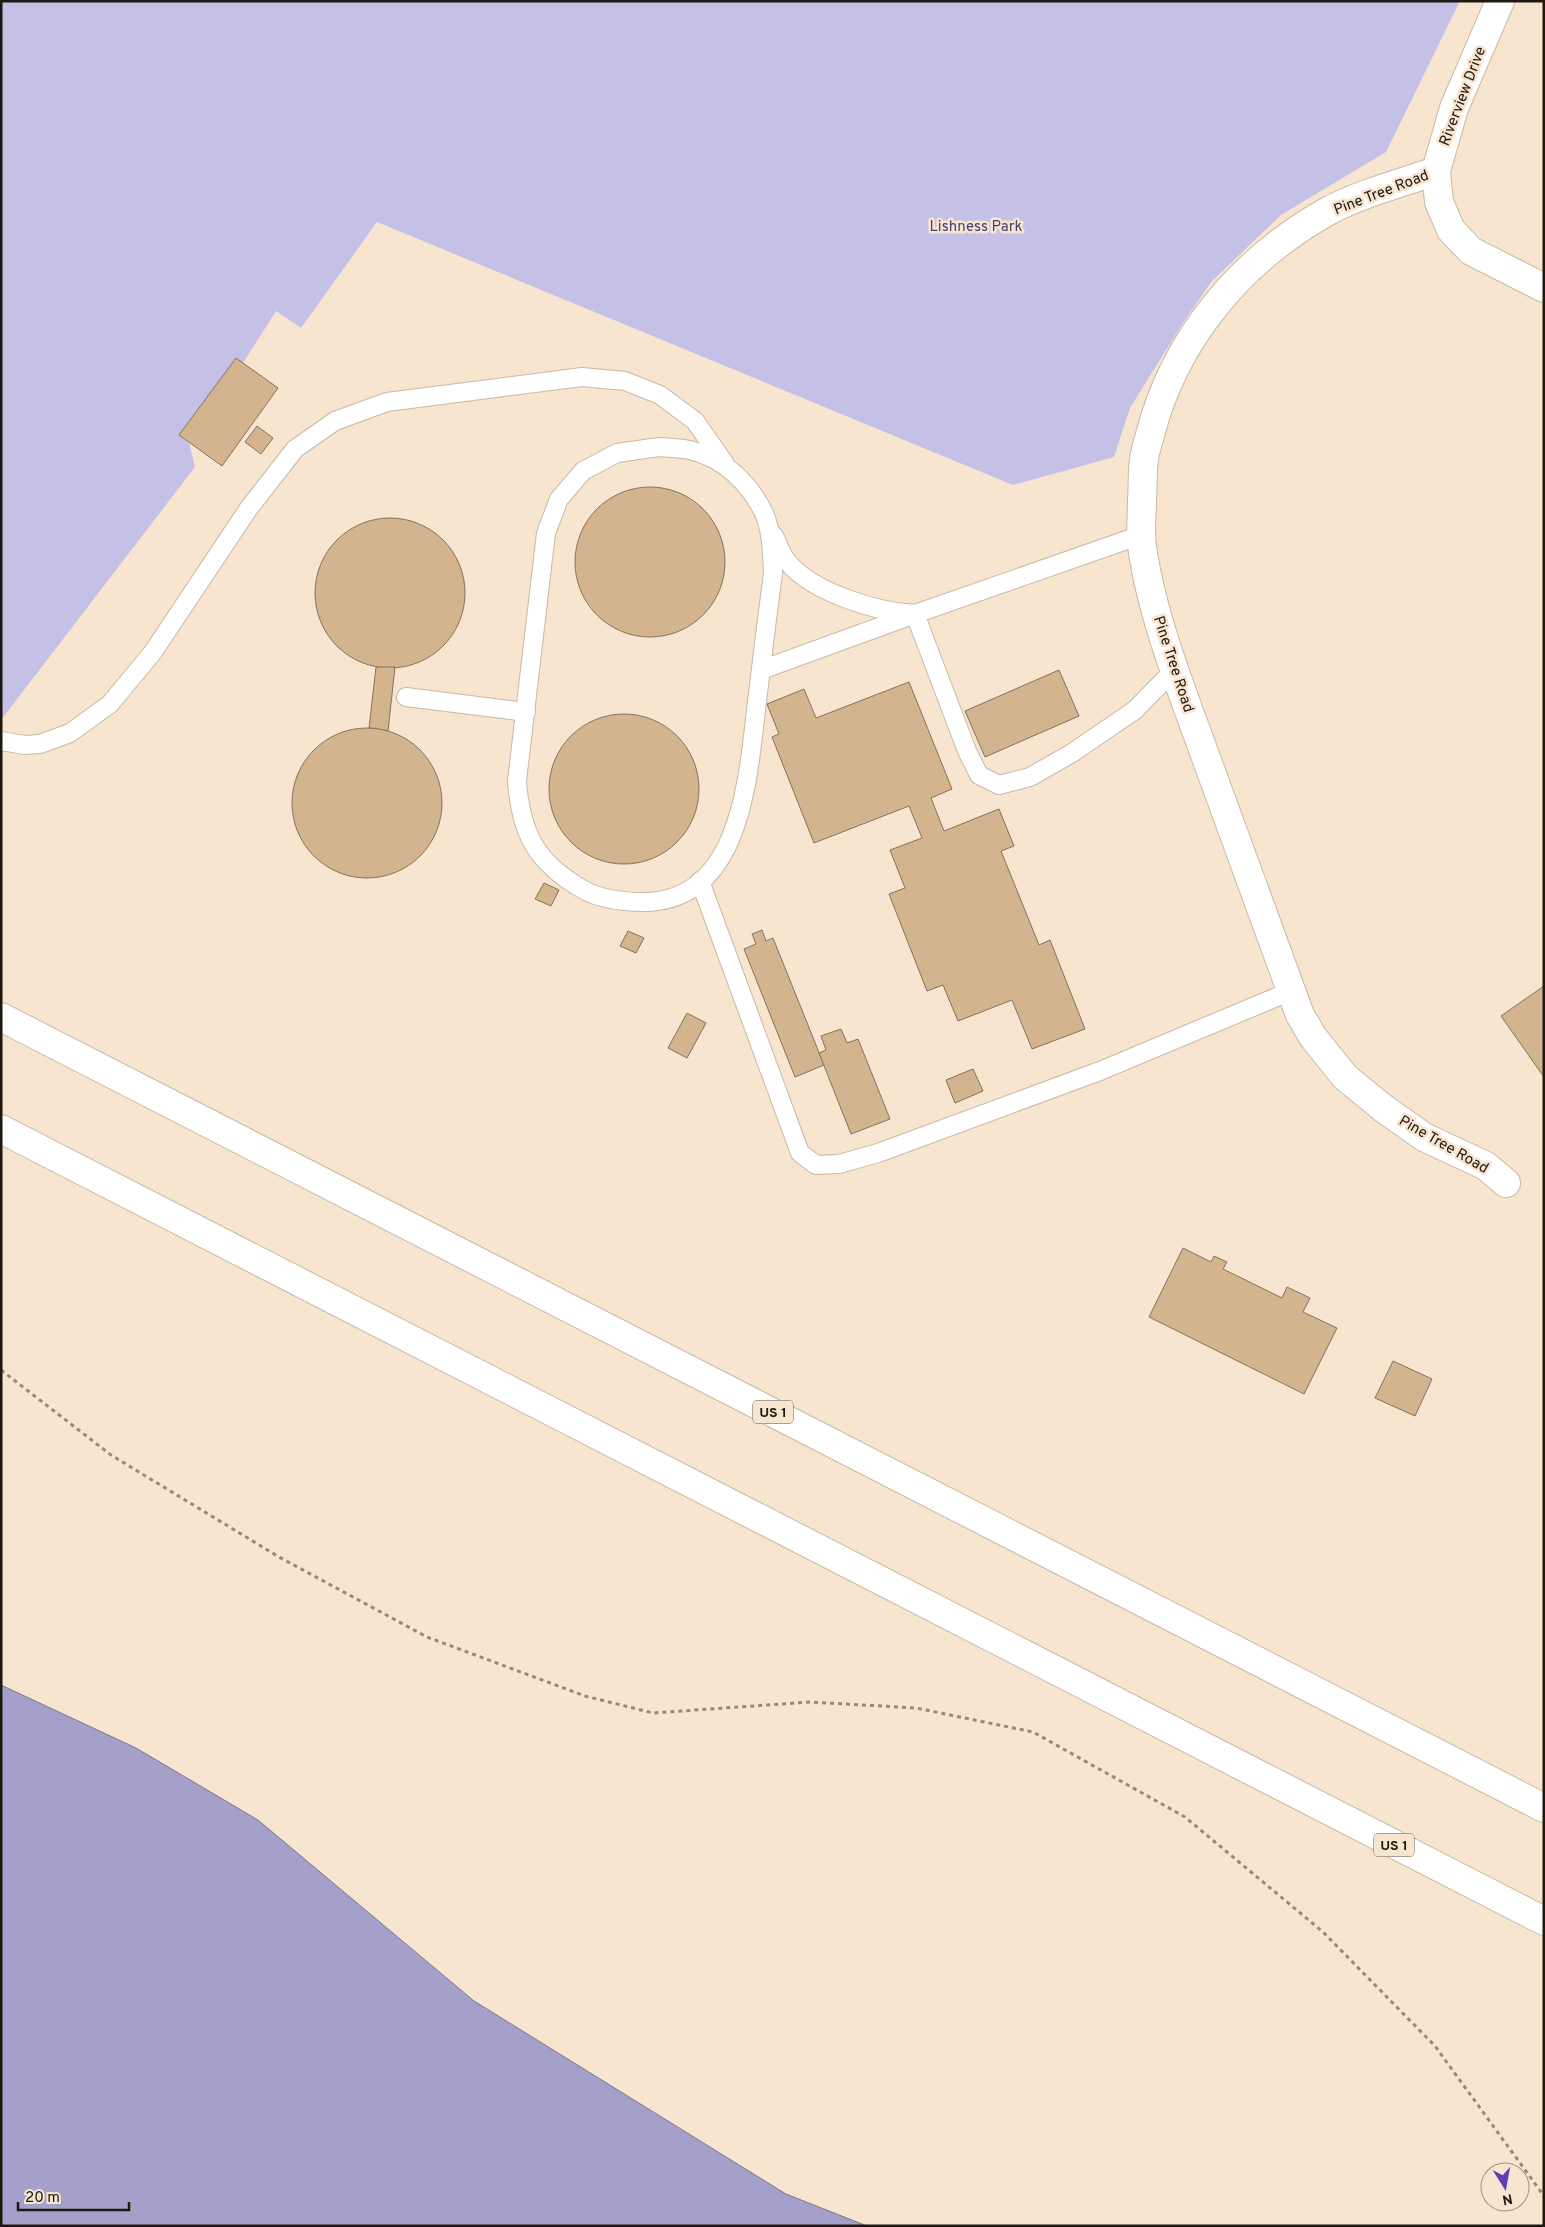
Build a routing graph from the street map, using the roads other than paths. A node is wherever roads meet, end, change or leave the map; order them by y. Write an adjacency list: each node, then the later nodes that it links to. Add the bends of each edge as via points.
1 (1500, 1): 2 (main road, Riverview Drive, via 1454,108)
2 (1436, 171): 3 (main road, Riverview Drive, via 1439,202 1451,230 1471,251); 6 (main road, Pine Tree Road, via 1361,196 1305,225 1277,244 1228,290 1206,317 1168,380 1154,418 1144,458)
3 (1544, 288)
4 (725, 464): 5 (lane, via 745,484); 11 (lane, via 691,450 659,448 617,453 583,471 559,499 546,533); 12 (lane, via 695,421 660,395 625,381 582,376 397,400 336,421 295,449 249,508 153,652 110,704 70,733 40,744)
5 (764, 514): 7 (lane, via 785,558 811,583 847,599 892,613); 8 (lane, via 772,546 773,574)
6 (1141, 535): 7 (lane); 9 (main road, Pine Tree Road, via 1149,586)
7 (914, 614): 8 (lane); 9 (lane, via 967,751 979,775 999,785 1030,777 1072,753 1135,710)
8 (761, 670): 13 (lane, via 747,781 738,821 723,855)
9 (1174, 670): 14 (main road, Pine Tree Road)
10 (406, 697): 11 (lane)
11 (526, 712): 13 (lane, via 517,781 518,800 525,827 538,854 561,877 587,892 626,902 657,902 682,895)
12 (1, 741)
13 (700, 881): 14 (lane, via 800,1153 816,1165 840,1164 878,1153 1100,1071)
14 (1291, 991): 17 (main road, Pine Tree Road, via 1313,1037 1345,1077 1424,1137 1486,1166)
15 (1, 1017): 18 (main road, US 1)
16 (1, 1129): 19 (main road, US 1)
17 (1506, 1184)
18 (1544, 1808)
19 (1544, 1921)

